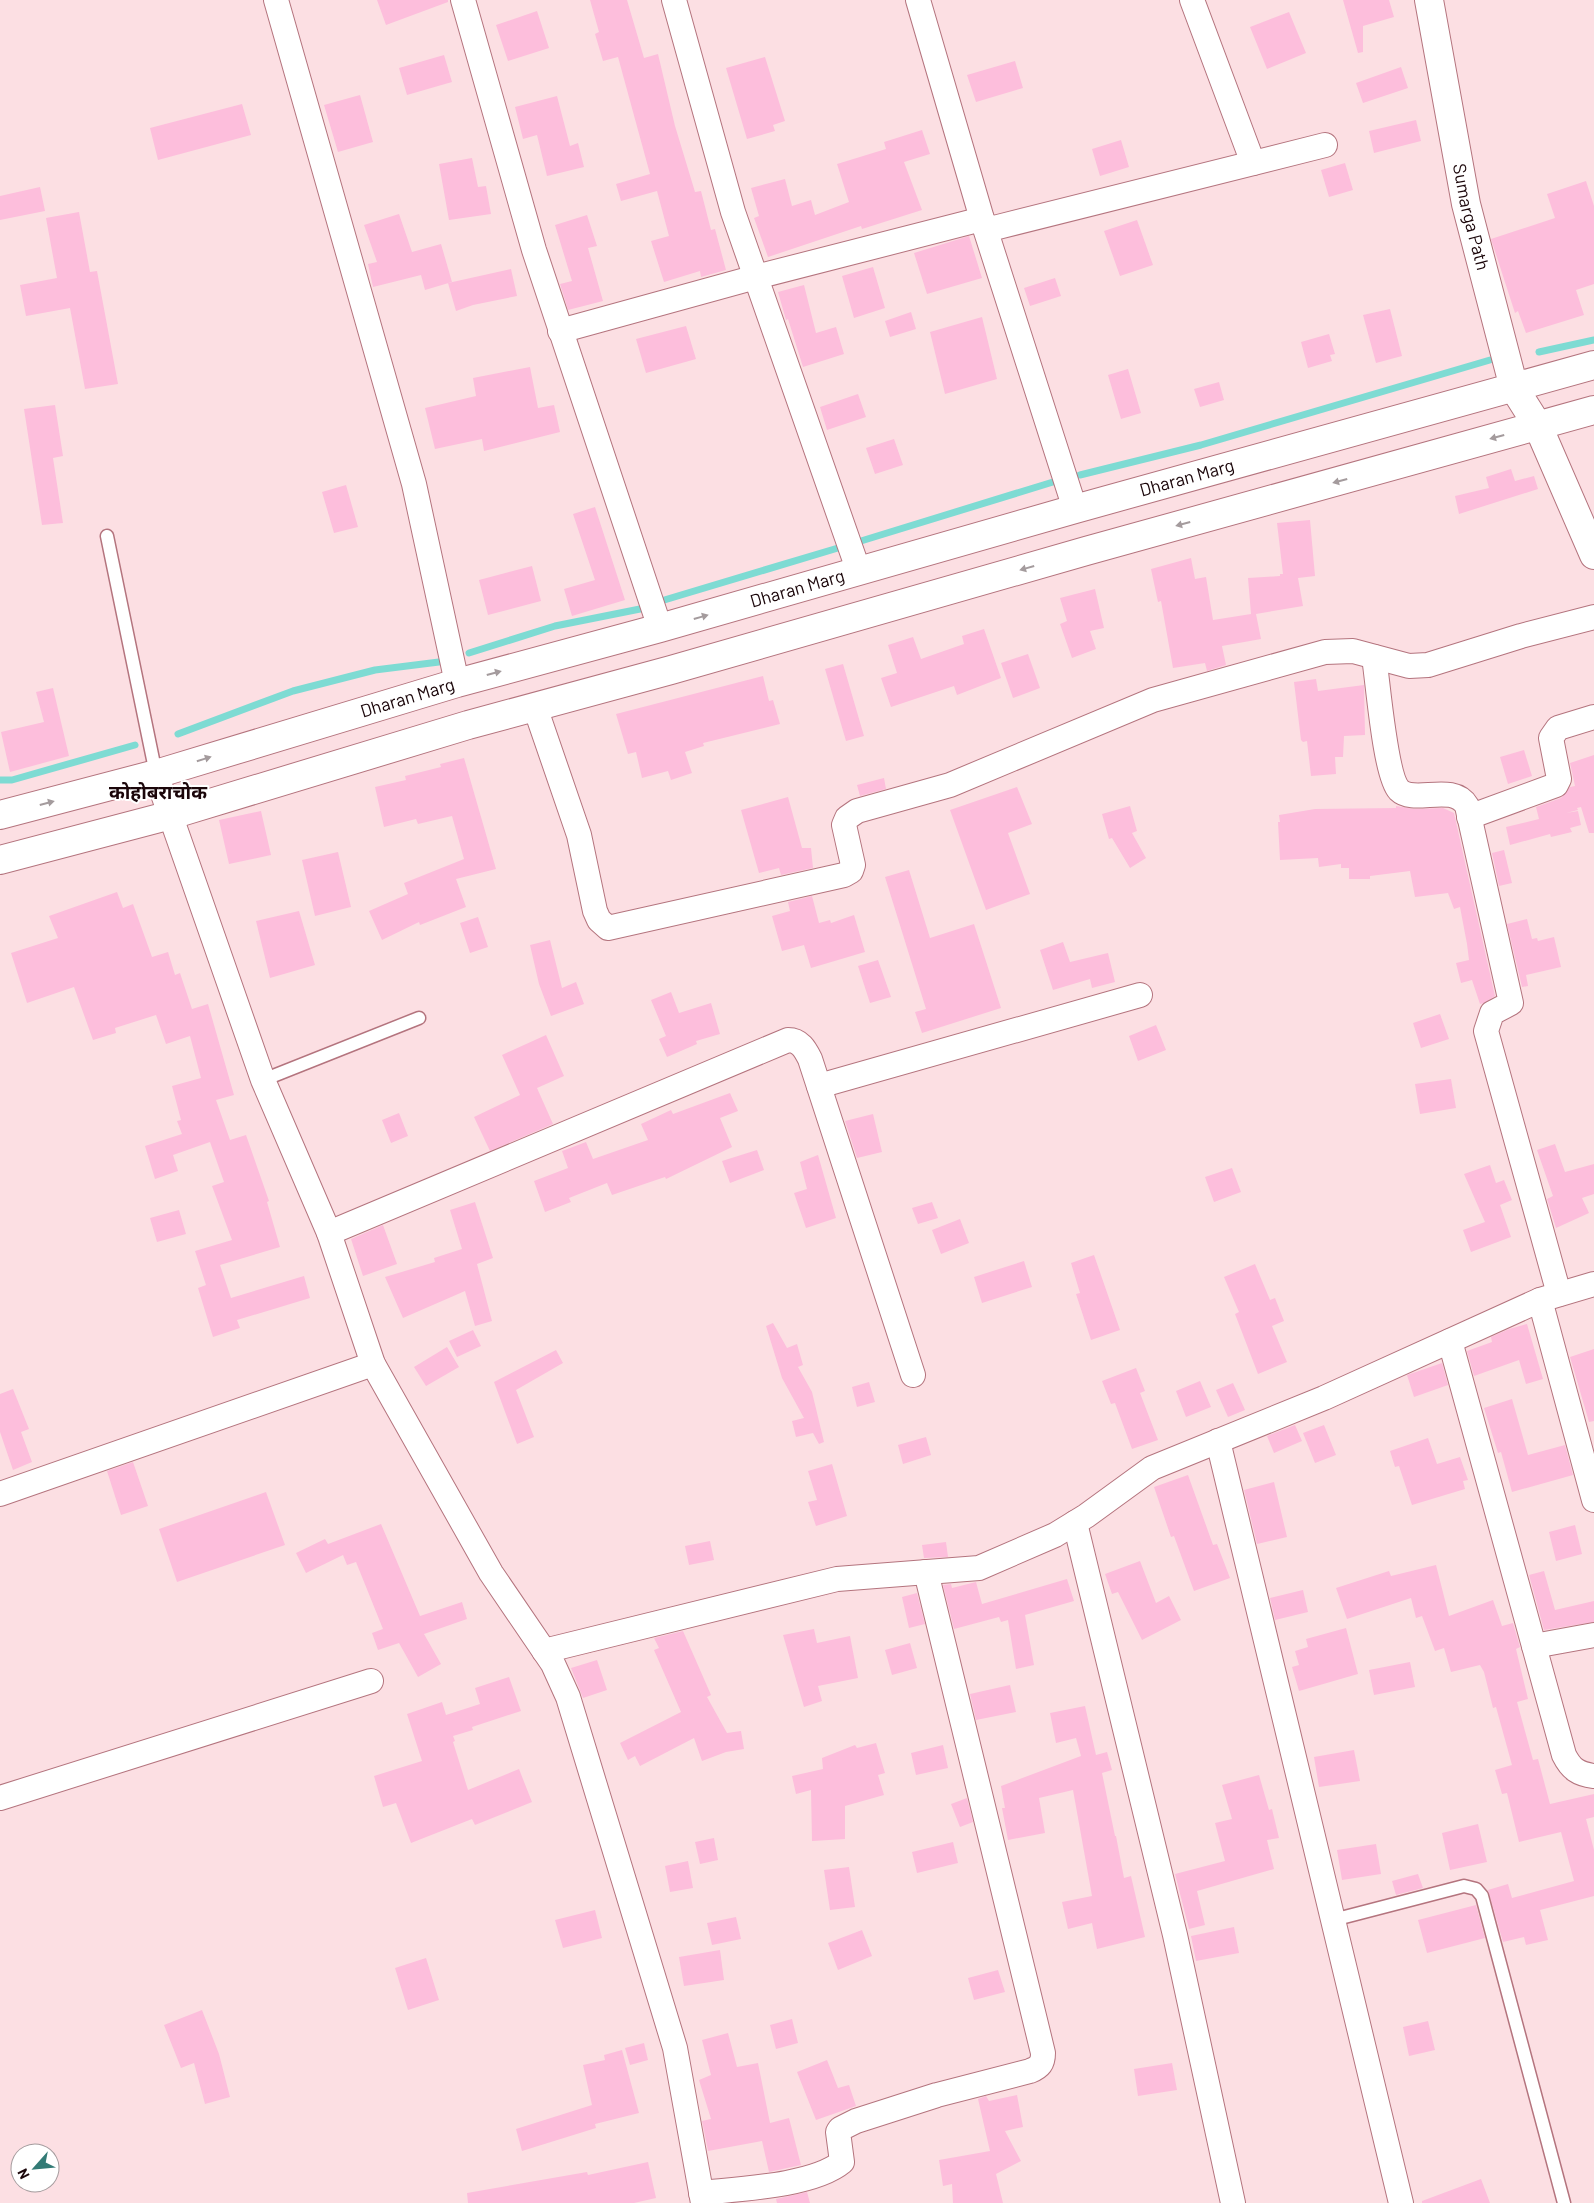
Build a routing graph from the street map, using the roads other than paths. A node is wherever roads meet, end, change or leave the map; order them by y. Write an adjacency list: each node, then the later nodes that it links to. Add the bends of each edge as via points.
1 (276, 0): 23 (street, via 414,484)
2 (463, 0): 11 (street)
3 (674, 0): 10 (street, via 733,212)
4 (918, 0): 9 (street)
5 (1192, 0): 8 (street)
6 (1430, 0): 13 (main road, Sumarga Path, via 1466,204)
7 (1325, 144): 8 (street)
8 (1254, 162): 9 (street)
9 (984, 225): 10 (street); 16 (street)
10 (756, 277): 11 (street); 19 (street)
11 (560, 331): 21 (street)
12 (1594, 365): 13 (main road, Dharan Marg)
13 (1514, 388): 15 (main road, Sumarga Path); 16 (main road, Dharan Marg)
14 (1594, 410): 15 (main road)
15 (1538, 426): 18 (main road, Sumarga Path); 24 (main road, one-way to 24)
16 (1076, 509): 19 (main road, Dharan Marg)
17 (108, 536): 26 (lane)
18 (1594, 556)
19 (860, 572): 21 (main road, Dharan Marg, one-way to 19)
20 (1594, 617): 22 (street, via 1428,665 1409,666)
21 (660, 628): 23 (main road, Dharan Marg, one-way to 21)
22 (1374, 657): 24 (street, via 1353,651 1326,652 1153,700 950,785 857,811 847,818 844,825 853,865 851,871 844,875 608,928 595,911 579,835); 29 (street, via 1389,769 1398,789 1405,795 1443,794 1464,802)
23 (457, 683): 26 (main road, Dharan Marg, one-way to 23)
24 (535, 707): 27 (main road)
25 (1594, 717): 29 (street, via 1558,728 1551,738 1559,778 1556,785)
26 (156, 774): 27 (street); 28 (main road, Dharan Marg, one-way to 26)
27 (171, 815): 30 (main road); 33 (street)
28 (0, 816)
29 (1469, 817): 37 (street, via 1511,1003 1492,1013 1486,1031)
30 (0, 860)
31 (1140, 995): 34 (street)
32 (419, 1018): 33 (lane)
33 (263, 1080): 35 (street)
34 (819, 1086): 35 (street, via 805,1049 794,1040 788,1040); 40 (street)
35 (329, 1233): 39 (street)
36 (1594, 1284): 37 (street)
37 (1550, 1297): 38 (street); 43 (street)
38 (1450, 1341): 41 (street); 47 (street)
39 (373, 1364): 42 (street); 48 (street, via 491,1573)
40 (913, 1375)
41 (1218, 1441): 44 (street, via 1152,1468); 52 (street)
42 (0, 1494)
43 (1594, 1500)
44 (1075, 1524): 45 (street, via 978,1568); 54 (street, via 1175,1935)
45 (926, 1572): 48 (street, via 837,1579); 53 (street, via 1043,2061 1030,2071 856,2120 838,2132 842,2162 829,2171 773,2186)
46 (1594, 1635): 47 (street)
47 (1534, 1646): 50 (street, via 1568,1764 1581,1774)
48 (544, 1652): 53 (street, via 568,1697 675,2048)
49 (371, 1681): 51 (street)
50 (1594, 1776)
51 (0, 1798)
52 (1333, 1920): 55 (street); 56 (lane, via 1464,1886 1476,1889 1482,1896)
53 (702, 2198)
54 (1234, 2203)
55 (1401, 2203)
56 (1564, 2203)

